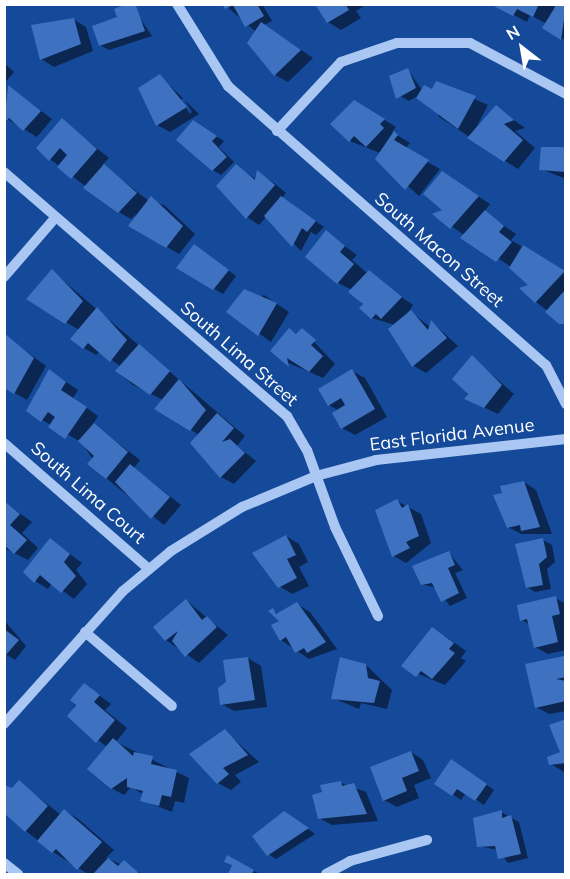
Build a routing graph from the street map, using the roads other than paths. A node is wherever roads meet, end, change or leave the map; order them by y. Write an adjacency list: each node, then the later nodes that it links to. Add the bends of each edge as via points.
1 (177, 4): 3 (street, South Macon Street, via 209,63)
2 (566, 94): 3 (street, via 470,43 397,43 341,62)
3 (277, 131): 7 (street, South Macon Street, via 546,365)
4 (4, 172): 5 (street, South Lima Street)
5 (56, 217): 6 (street); 10 (street, South Lima Street, via 287,416)
6 (4, 277)
7 (566, 404)
8 (566, 439): 10 (street, East Florida Avenue, via 411,454)
9 (4, 443): 11 (street, South Lima Court)
10 (316, 476): 11 (street, East Florida Avenue, via 242,507); 12 (street, South Lima Street)
11 (149, 569): 13 (street, East Florida Avenue)
12 (378, 616)
13 (85, 632): 14 (street); 15 (street, East Florida Avenue)
14 (172, 706)
15 (6, 720)
16 (427, 840): 19 (street, via 350,861)
17 (4, 863): 18 (street)
18 (18, 874)
19 (326, 874)

